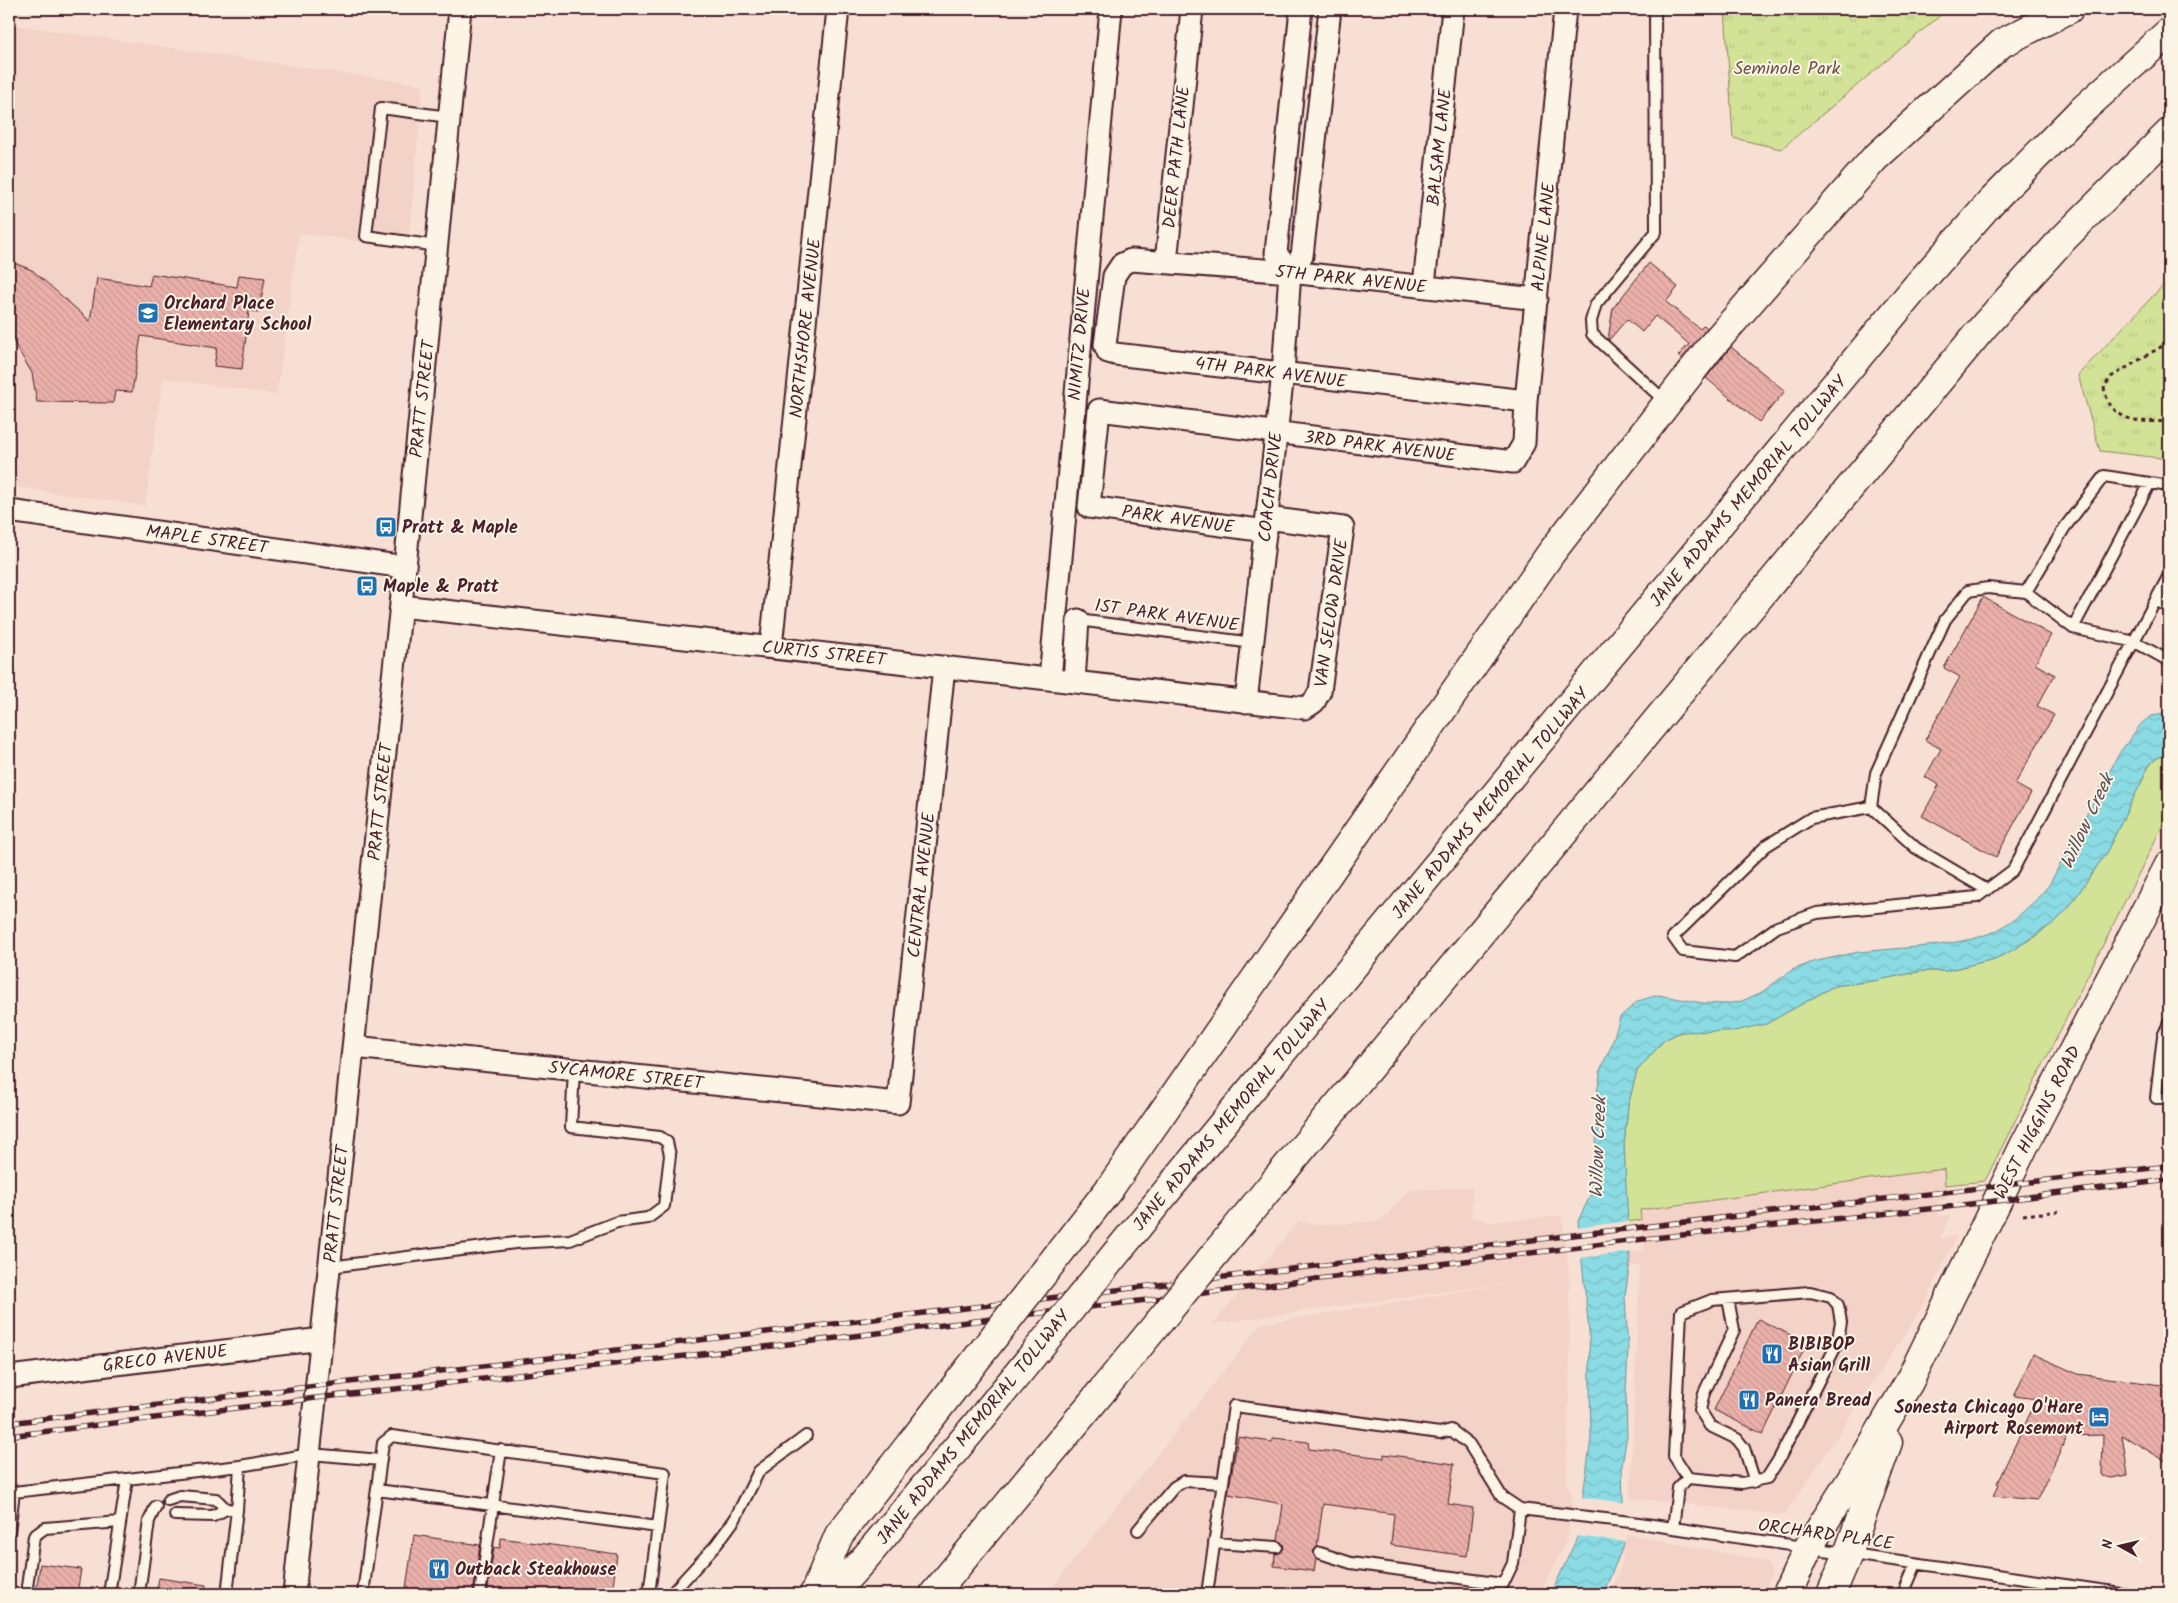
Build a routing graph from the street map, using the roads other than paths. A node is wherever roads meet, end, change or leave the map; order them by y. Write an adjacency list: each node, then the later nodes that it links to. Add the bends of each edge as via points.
1 (460, 9): 14 (street, PRATT STREET)
2 (838, 9): 41 (street, NORTHSHORE AVENUE)
3 (1111, 9): 44 (street, NIMITZ DRIVE)
4 (1192, 9): 17 (street, DEER PATH LANE)
5 (1301, 9): 18 (street, via 1276,252)
6 (1330, 9): 18 (street, COACH DRIVE, via 1302,256)
7 (1453, 9): 19 (street, BALSAM LANE)
8 (1565, 9): 20 (street, ALPINE LANE)
9 (1656, 9): 23 (lane, via 1656,232 1596,304 1591,321 1592,334)
10 (2039, 9): 13 (main road)
11 (2069, 9): 13 (main road, JANE ADDAMS MEMORIAL TOLLWAY)
12 (2169, 32): 102 (main road, JANE ADDAMS MEMORIAL TOLLWAY, bridge, via 2078,114 1991,202 1916,287 971,1432)
13 (2002, 43): 23 (main road, JANE ADDAMS MEMORIAL TOLLWAY, via 1874,159)
14 (449, 117): 16 (street, PRATT STREET); 16 (lane, via 382,108 366,236)
15 (2169, 133): 103 (main road, bridge, via 2061,242 1984,326)
16 (437, 246): 31 (street, PRATT STREET)
17 (1166, 262): 18 (street, 5TH PARK AVENUE); 21 (street, 4TH PARK AVENUE, via 1131,260 1122,264 1114,276 1104,345 1108,352)
18 (1290, 272): 19 (street, 5TH PARK AVENUE); 21 (street, COACH DRIVE)
19 (1424, 285): 20 (street, 5TH PARK AVENUE)
20 (1537, 299): 22 (street, ALPINE LANE)
21 (1282, 373): 22 (street, 4TH PARK AVENUE); 24 (street, COACH DRIVE)
22 (1526, 400): 25 (street, ALPINE LANE, via 1524,443)
23 (1667, 402): 101 (main road, JANE ADDAMS MEMORIAL TOLLWAY, bridge, via 1551,553 1110,1188 840,1535)
24 (1276, 433): 25 (street, 3RD PARK AVENUE); 28 (street, 3RD PARK AVENUE, via 1099,410); 30 (street, COACH DRIVE)
25 (1513, 462)
26 (2150, 483): 27 (lane); 33 (lane, via 2104,476 2064,526); 38 (lane)
27 (2169, 486)
28 (1089, 507): 30 (street, PARK AVENUE)
29 (9, 511): 31 (street, MAPLE STREET)
30 (1267, 525): 40 (street, COACH DRIVE); 46 (street, VAN SELOW DRIVE, via 1343,528 1318,698 1305,708)
31 (405, 567): 35 (street, PRATT STREET)
32 (2169, 575): 34 (lane)
33 (2026, 592): 38 (lane); 47 (lane, via 1988,588 1968,591 1945,620 1876,773)
34 (2156, 601): 36 (lane); 39 (lane)
35 (401, 606): 41 (street, CURTIS STREET); 51 (street, PRATT STREET)
36 (2169, 606)
37 (1078, 620): 40 (lane, 1ST PARK AVENUE); 45 (street)
38 (2073, 628): 39 (lane)
39 (2135, 642): 42 (lane); 49 (lane, via 2013,870)
40 (1253, 643): 46 (street, COACH DRIVE)
41 (771, 647): 43 (street, CURTIS STREET)
42 (2169, 661)
43 (944, 667): 44 (street, CURTIS STREET); 55 (street, CENTRAL AVENUE)
44 (1050, 679): 45 (street, CURTIS STREET)
45 (1074, 682): 46 (street, CURTIS STREET)
46 (1246, 702)
47 (1871, 807): 49 (lane, via 1916,848); 49 (lane, via 1811,818 1766,846 1673,937 1682,952 1735,957 1777,926 1817,913 1976,897)
48 (2169, 865): 60 (main road, WEST HIGGINS ROAD, via 2024,1146)
49 (1986, 890)
50 (2169, 1023): 52 (lane, via 2163,1036)
51 (354, 1046): 53 (street, SYCAMORE STREET); 56 (street, PRATT STREET)
52 (2165, 1056): 54 (lane, via 2156,1098)
53 (574, 1070): 55 (street, SYCAMORE STREET); 56 (lane, via 571,1127 660,1137 667,1142 670,1155 664,1206 648,1218 617,1222 570,1240 515,1243)
54 (2169, 1098)
55 (898, 1103)
56 (330, 1268): 58 (street, PRATT STREET)
57 (1728, 1299): 66 (lane, via 1712,1300 1681,1312 1674,1456); 68 (lane, via 1734,1330 1704,1393 1700,1410 1710,1426 1737,1439 1744,1448); 68 (lane, via 1810,1292 1824,1294 1838,1305 1841,1322 1837,1344 1779,1459 1767,1478)
58 (322, 1339): 59 (street, GRECO AVENUE); 63 (street, PRATT STREET)
59 (9, 1377)
60 (1909, 1382): 88 (main road, WEST HIGGINS ROAD); 90 (main road, WEST HIGGINS ROAD)
61 (806, 1436): 100 (lane, via 759,1471 735,1519)
62 (500, 1450): 64 (lane, via 392,1436 383,1443); 73 (lane); 82 (lane, via 665,1473)
63 (310, 1454): 64 (lane); 65 (lane); 96 (street, PRATT STREET)
64 (381, 1460): 70 (lane)
65 (240, 1466): 67 (lane); 77 (lane)
66 (1688, 1478): 68 (lane); 83 (lane, via 1678,1488)
67 (127, 1480): 71 (lane); 81 (lane)
68 (1755, 1482)
69 (1223, 1483): 76 (lane, via 1234,1406 1440,1433 1451,1430 1469,1444 1502,1496); 84 (lane, via 1184,1481 1174,1487); 86 (lane)
70 (377, 1490): 73 (lane); 97 (lane)
71 (11, 1492): 85 (lane)
72 (168, 1500): 75 (lane, via 180,1496 216,1499)
73 (493, 1505): 82 (lane); 98 (lane)
74 (156, 1506): 80 (lane)
75 (226, 1509): 77 (lane); 78 (lane, via 213,1516)
76 (1520, 1509): 83 (lane, ORCHARD PLACE); 89 (lane, via 1513,1563 1502,1584 1351,1562)
77 (237, 1510): 95 (lane)
78 (175, 1515)
79 (161, 1520): 80 (lane)
80 (149, 1521): 94 (lane)
81 (120, 1522): 92 (lane, via 45,1528 34,1536); 93 (lane)
82 (658, 1527): 99 (lane)
83 (1673, 1528): 88 (lane, ORCHARD PLACE)
84 (1138, 1530)
85 (9, 1532)
86 (1214, 1543): 87 (lane); 104 (lane)
87 (1277, 1547)
88 (1808, 1548): 90 (lane, ORCHARD PLACE); 105 (main road, WEST HIGGINS ROAD)
89 (1320, 1553)
90 (1848, 1554): 91 (lane, ORCHARD PLACE); 106 (main road, WEST HIGGINS ROAD)
91 (1916, 1564): 107 (lane); 108 (lane, ORCHARD PLACE)
92 (26, 1594)
93 (109, 1594)
94 (139, 1594)
95 (227, 1594)
96 (294, 1594)
97 (363, 1594)
98 (480, 1594)
99 (649, 1594)
100 (672, 1594)
101 (814, 1594)
102 (832, 1594)
103 (934, 1594)
104 (1207, 1594)
105 (1787, 1594)
106 (1831, 1594)
107 (1903, 1594)
108 (2127, 1594)

